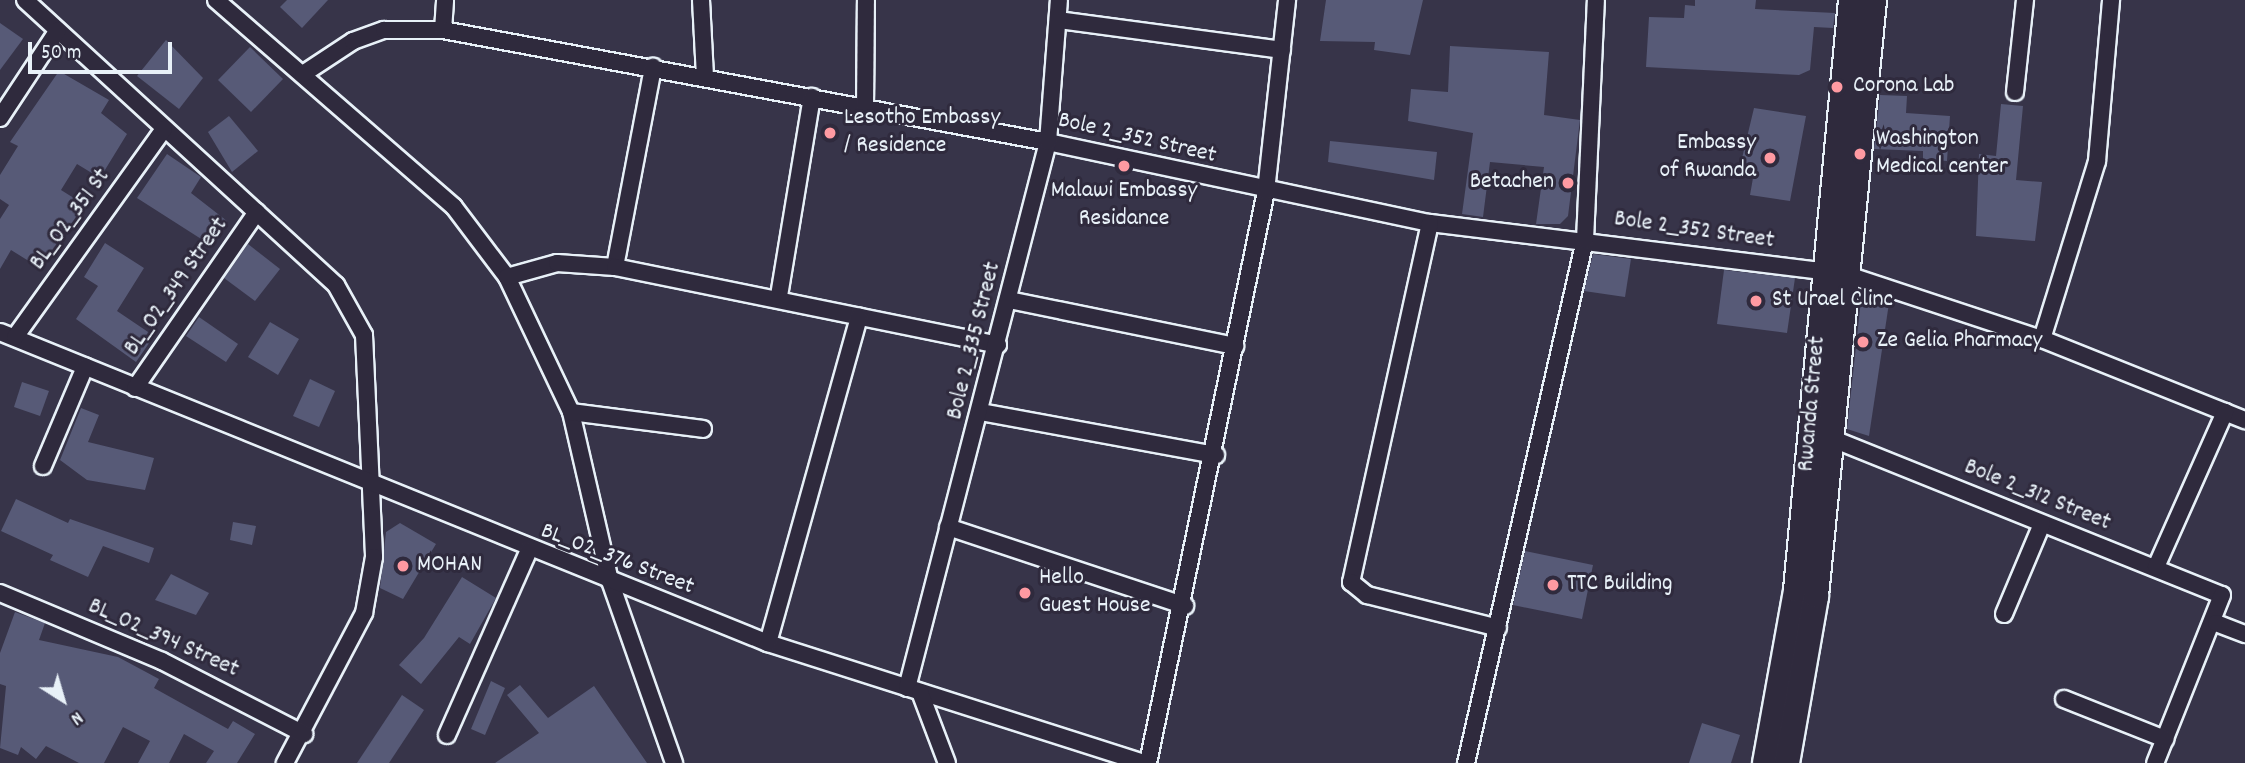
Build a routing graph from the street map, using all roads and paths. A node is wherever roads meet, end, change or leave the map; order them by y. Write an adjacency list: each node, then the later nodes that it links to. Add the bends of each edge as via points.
1 (25, 0): 14 (street)
2 (216, 0): 18 (street)
3 (445, 0): 15 (street)
4 (701, 0): 19 (street)
5 (866, 0): 22 (street)
6 (1059, 0): 13 (street, Bole 2_335 Street)
7 (1287, 0): 16 (street)
8 (1596, 0): 29 (street)
9 (1851, 0): 31 (main road, Rwanda Street)
10 (1874, 0): 31 (main road, Rwanda Street)
11 (2025, 0): 20 (street)
12 (2111, 0): 37 (street, via 2097,161)
13 (1058, 20): 16 (street); 25 (street, Bole 2_335 Street)
14 (58, 30): 23 (street); 24 (street)
15 (443, 30): 17 (street, Bole 2_352 Street); 18 (street, Bole 2_352 Street, via 384,30 353,41)
16 (1282, 50): 26 (street)
17 (653, 67): 19 (street, Bole 2_352 Street); 30 (street)
18 (303, 74): 32 (street, via 454,207)
19 (705, 76): 21 (street, Bole 2_352 Street)
20 (2015, 92)
21 (812, 97): 22 (street, Bole 2_352 Street); 33 (street)
22 (865, 108): 25 (street, Bole 2_352 Street)
23 (0, 118)
24 (164, 129): 27 (street); 36 (street, BL_02_351 St)
25 (1048, 142): 26 (street, Bole 2_352 Street); 34 (street, Bole 2_335 Street)
26 (1266, 191): 28 (street, Bole 2_352 Street); 39 (street)
27 (257, 212): 41 (street, BL_02_349 Street); 50 (street, via 354,309 364,335)
28 (1430, 223): 29 (street, Bole 2_352 Street); 60 (street, via 1351,582 1367,595)
29 (1585, 240): 31 (street, Bole 2_352 Street); 60 (street)
30 (615, 267): 32 (street, via 557,263); 33 (street)
31 (1835, 273): 37 (street, Bole 2_352 Street); 47 (main road, Rwanda Street); 74 (main road, Rwanda Street, via 1796,590)
32 (508, 277): 42 (street)
33 (779, 296): 35 (street)
34 (1009, 300): 38 (street, Bole 2_335 Street); 39 (street)
35 (859, 316): 38 (street); 62 (street)
36 (8, 335): 40 (street, BL_02_376 Street)
37 (2042, 339): 44 (street, Bole 2_352 Street)
38 (998, 345): 43 (street, Bole 2_335 Street)
39 (1235, 346): 48 (street)
40 (85, 367): 41 (street, BL_02_376 Street); 49 (street)
41 (135, 388): 50 (street, BL_02_376 Street)
42 (571, 412): 46 (street); 55 (street)
43 (981, 412): 48 (street); 52 (street, Bole 2_335 Street)
44 (2225, 412): 45 (street, Bole 2_352 Street); 54 (street)
45 (2245, 420)
46 (703, 429)
47 (1833, 439): 51 (street, Bole 2_312 Street); 75 (main road, Rwanda Street, via 1805,677)
48 (1216, 455): 57 (street)
49 (43, 466)
50 (376, 484): 53 (street, BL_02_376 Street); 65 (street, via 374,557 364,612)
51 (2042, 524): 54 (street, Bole 2_312 Street); 58 (street)
52 (948, 527): 57 (street); 63 (street, Bole 2_335 Street)
53 (529, 550): 55 (street, BL_02_376 Street); 66 (street)
54 (2156, 567): 59 (street, Bole 2_312 Street, via 2222,595)
55 (610, 581): 62 (street, BL_02_376 Street); 70 (street)
56 (0, 593): 65 (street, BL_02_394 Street, via 162,661)
57 (1185, 606): 72 (street)
58 (2004, 614)
59 (2216, 623): 61 (street); 67 (street)
60 (1498, 628): 73 (street)
61 (2245, 634)
62 (768, 643): 63 (street, BL_02_376 Street)
63 (914, 690): 68 (street, BL_02_376 Street); 71 (street)
64 (2064, 699): 67 (street)
65 (304, 734): 69 (street)
66 (447, 735)
67 (2165, 739): 76 (street)
68 (1126, 760): 72 (street, BL_02_376 Street)
69 (285, 763)
70 (674, 763)
71 (947, 763)
72 (1146, 763)
73 (1466, 763)
74 (1765, 763)
75 (1787, 763)
76 (2155, 763)

